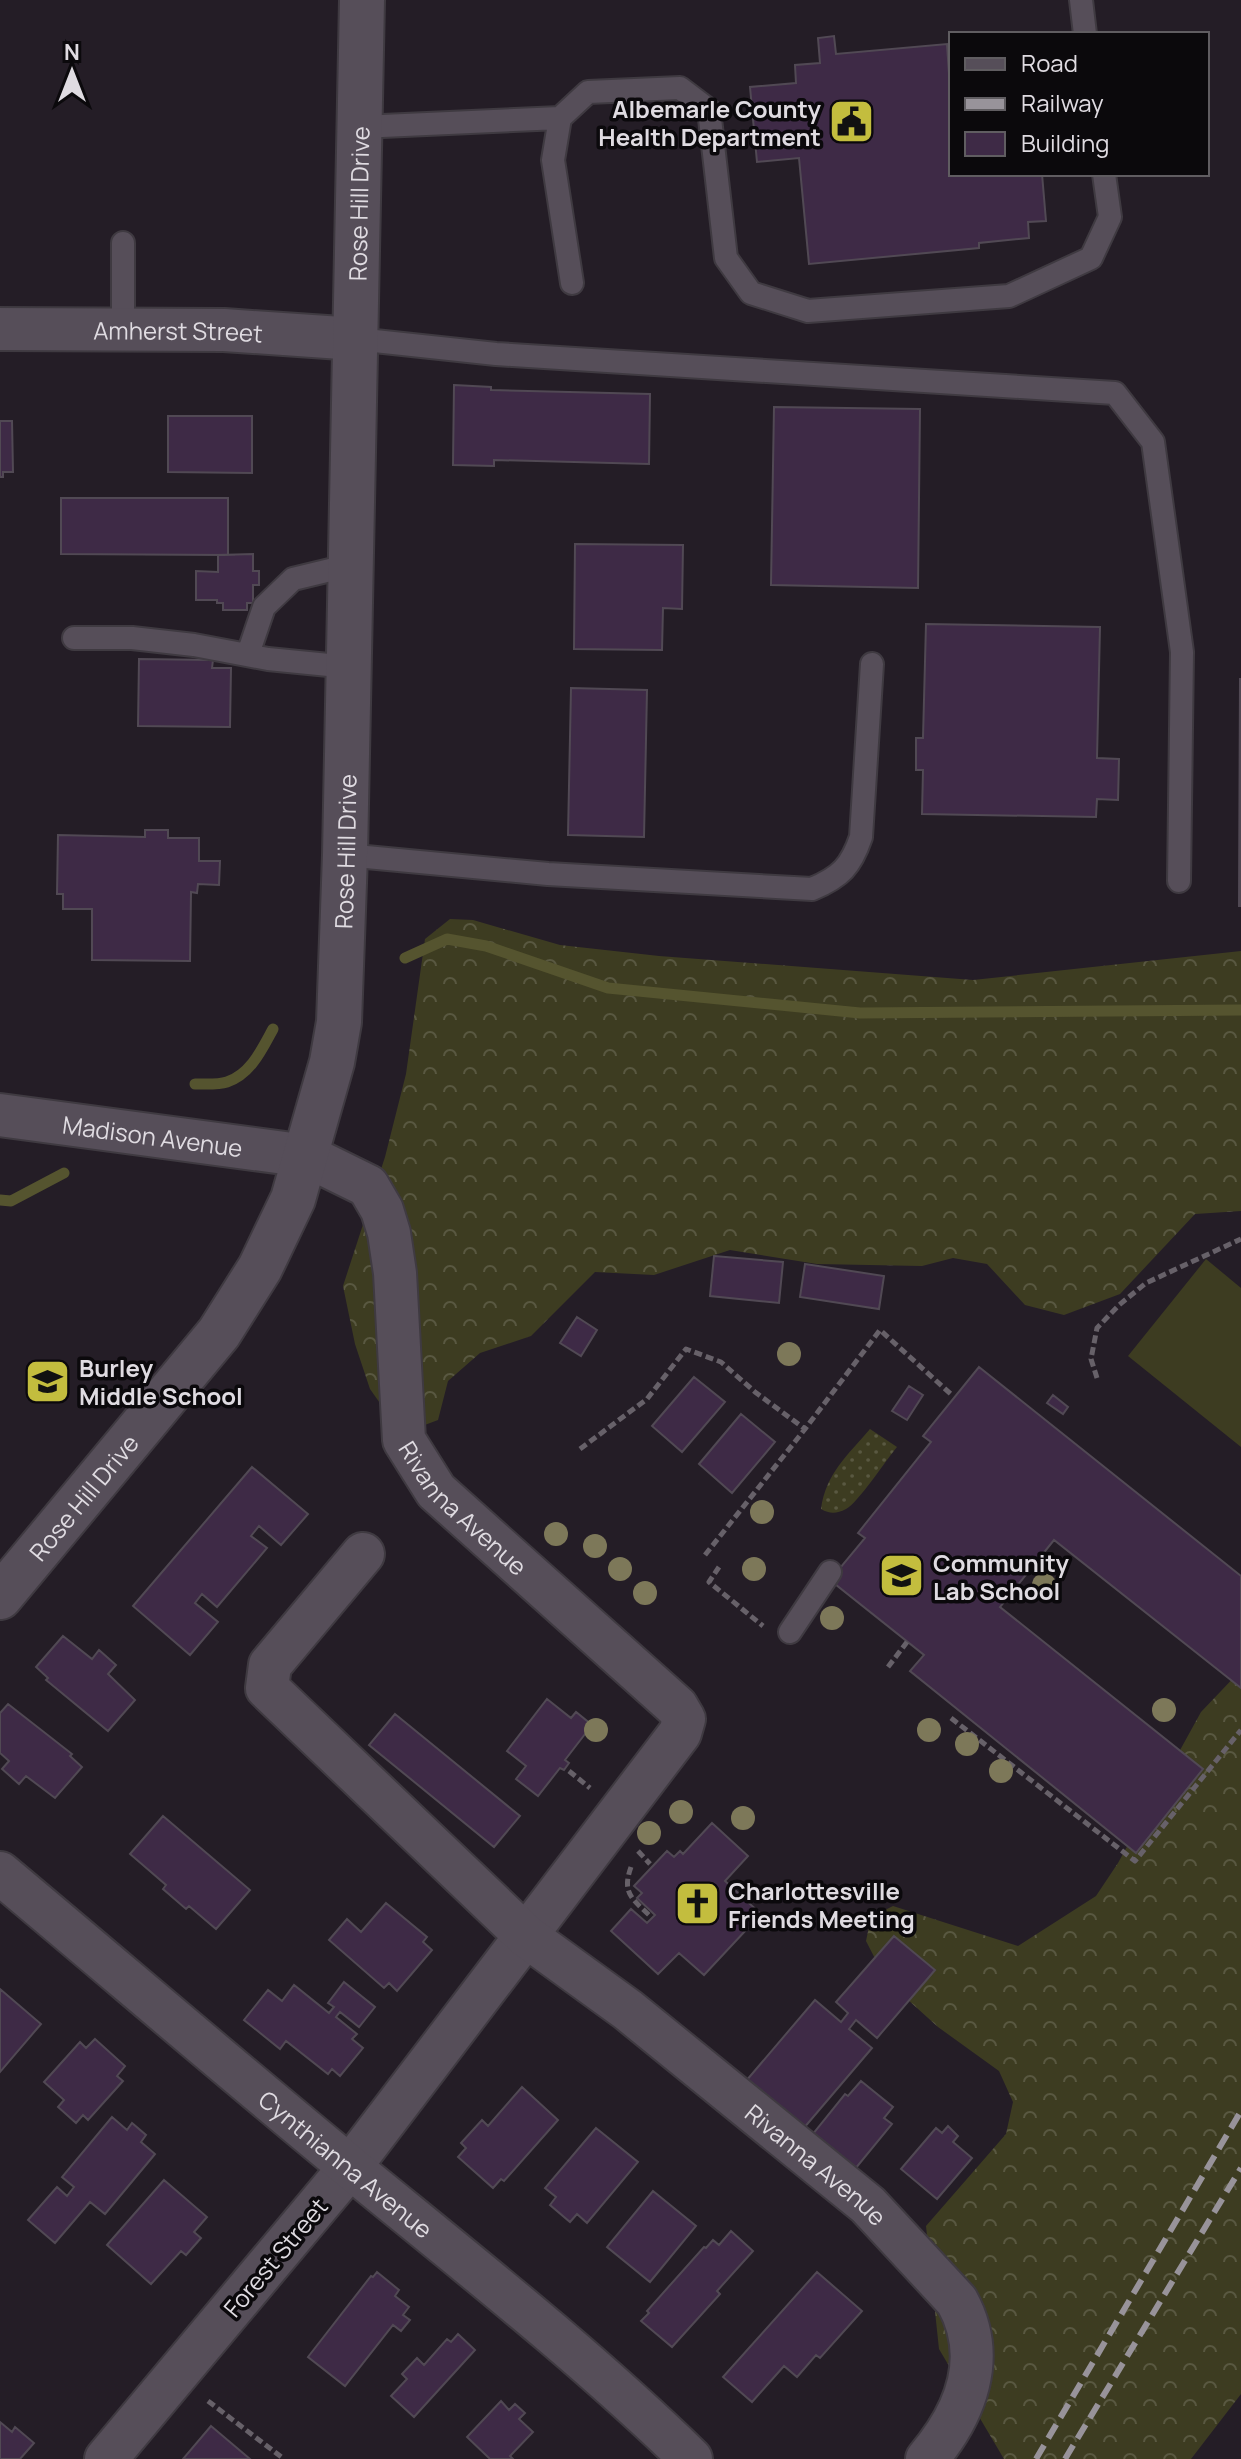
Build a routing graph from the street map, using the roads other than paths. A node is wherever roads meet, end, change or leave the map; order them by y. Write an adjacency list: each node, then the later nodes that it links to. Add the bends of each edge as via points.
1 (362, 0): 5 (street, Rose Hill Drive)
2 (1081, 0): 3 (lane)
3 (1085, 32)
4 (560, 118): 5 (lane); 6 (lane, via 588,92 680,88 709,110 726,258 751,293 808,311 1009,296 1091,258 1110,217); 8 (lane, via 553,160)
5 (360, 127): 11 (street, Rose Hill Drive)
6 (1104, 176)
7 (123, 243): 10 (lane)
8 (572, 283)
9 (0, 329): 10 (street, Amherst Street)
10 (123, 329): 11 (street, Amherst Street)
11 (356, 339): 12 (street, Rose Hill Drive); 18 (lane, via 496,354 1115,393 1153,442 1182,652)
12 (351, 565): 14 (lane, via 293,579 264,607); 16 (street, Rose Hill Drive)
13 (74, 638): 14 (lane, via 132,638)
14 (248, 654): 16 (lane)
15 (872, 664): 17 (lane, via 861,837 853,859 834,880 812,889 548,874)
16 (349, 667): 17 (street, Rose Hill Drive)
17 (345, 855): 20 (street, Rose Hill Drive, via 339,1022)
18 (1179, 881)
19 (0, 1115): 20 (street, Madison Avenue)
20 (307, 1156): 23 (street, Rose Hill Drive, via 260,1268 219,1333); 25 (street, Rivanna Avenue, via 368,1186 382,1210 395,1273 404,1440 436,1491 677,1707 684,1719)
21 (363, 1554): 27 (street, via 270,1665 267,1688)
22 (830, 1572): 24 (lane)
23 (0, 1597)
24 (778, 1631)
25 (680, 1733): 27 (street, Forest Street)
26 (0, 1873): 28 (street, Cynthianna Avenue)
27 (526, 1936): 28 (street, Forest Street); 31 (street, Rivanna Avenue, via 628,2010 868,2205 957,2301 973,2345 972,2368 962,2403)
28 (350, 2167): 29 (street, Forest Street); 30 (street, Cynthianna Avenue, via 495,2284)
29 (106, 2459)
30 (691, 2459)
31 (927, 2459)

